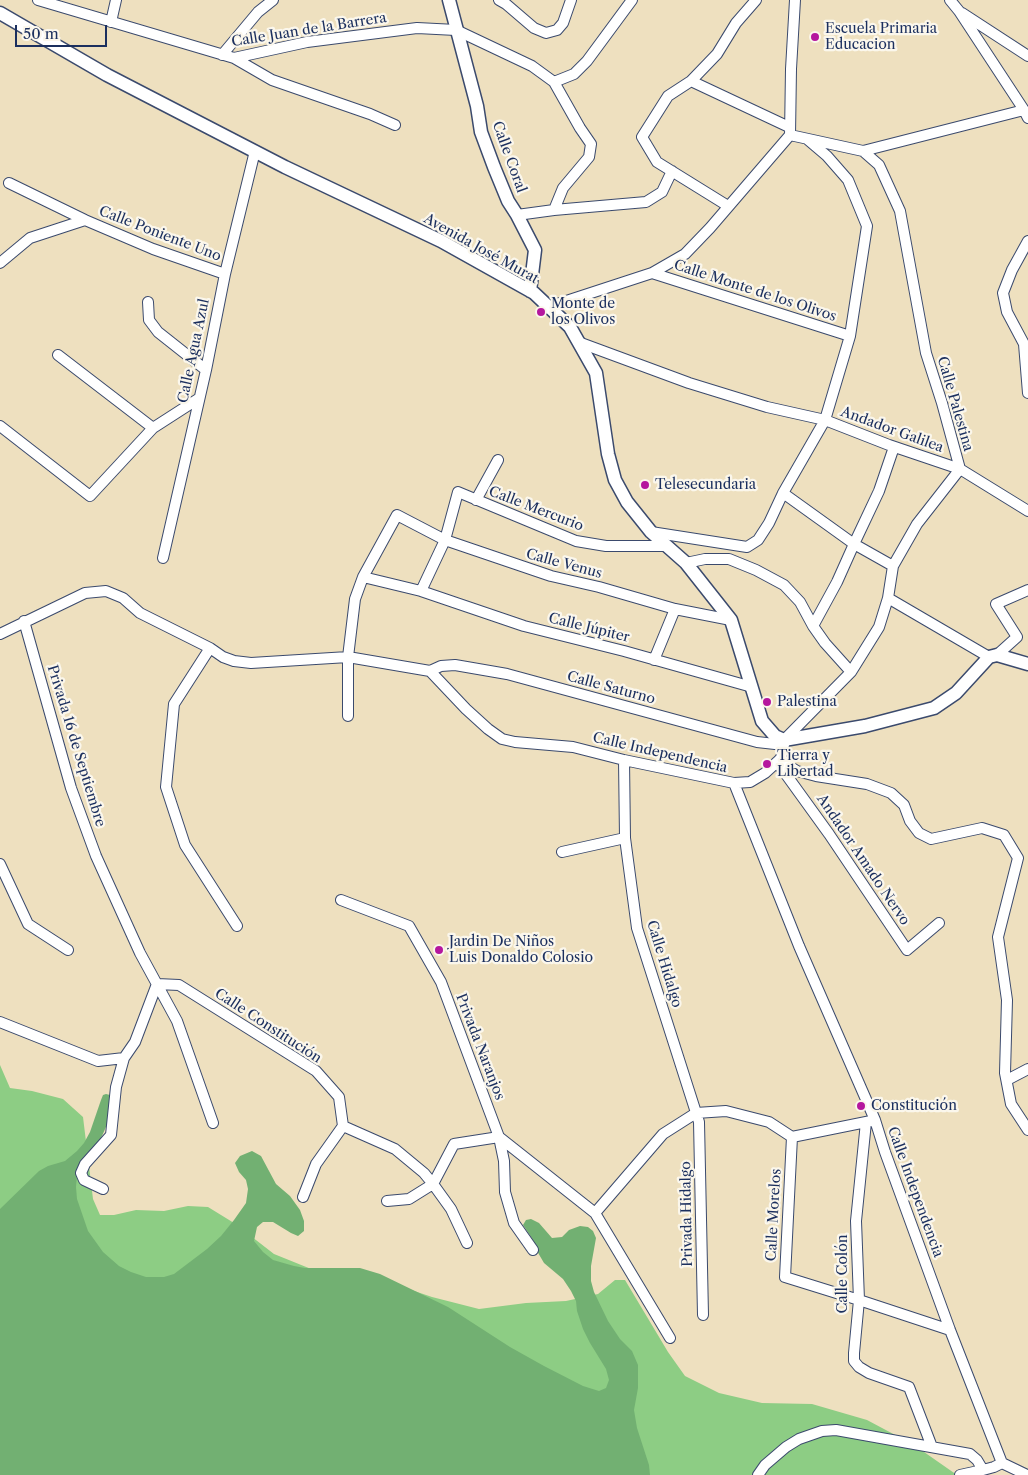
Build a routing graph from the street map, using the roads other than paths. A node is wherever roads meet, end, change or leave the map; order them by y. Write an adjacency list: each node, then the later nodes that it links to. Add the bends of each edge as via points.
1 (38, 0): 13 (street, Calle Juan de la Barrera)
2 (116, 0): 13 (street)
3 (273, 0): 15 (street, via 258,12)
4 (449, 0): 14 (street, Calle Coral)
5 (499, 0): 6 (street, via 534,28 546,33 557,30)
6 (571, 0)
7 (632, 0): 19 (street, via 587,61 574,74)
8 (756, 0): 18 (street, via 736,23 717,54)
9 (795, 0): 22 (street)
10 (950, 0): 11 (street)
11 (959, 11): 16 (street); 20 (street)
12 (0, 13): 24 (street, Avenida José Murat, via 107,75)
13 (111, 22): 15 (street, Calle Juan de la Barrera)
14 (456, 30): 17 (street, Calle Juan de la Barrera, via 399,30 307,42); 19 (street, via 532,66); 30 (street, Calle Coral, via 481,132 508,201)
15 (222, 55): 17 (street, Calle Juan de la Barrera)
16 (1028, 56)
17 (234, 58): 21 (street, via 272,80)
18 (691, 81): 22 (street); 26 (street, via 668,96 642,138 657,162)
19 (554, 82): 29 (street, via 591,144 588,158 564,188)
20 (1026, 114): 25 (street)
21 (395, 124)
22 (789, 131): 23 (street); 28 (street, Calle Monte de los Olivos)
23 (807, 139): 25 (street); 39 (street, via 848,180 868,226)
24 (255, 150): 35 (street, Calle Agua Azul); 36 (street, Avenida José Murat, via 441,241)
25 (863, 151): 50 (street, Calle Palestina, via 879,165 900,211 926,353)
26 (672, 171): 28 (street); 29 (street, via 662,192 646,202)
27 (10, 183): 31 (street, Calle Poniente Uno)
28 (728, 206): 34 (street, Calle Monte de los Olivos, via 685,254)
29 (554, 210): 30 (street)
30 (517, 214): 36 (street, Calle Coral, via 535,250)
31 (85, 220): 33 (street, via 30,238); 35 (street, Calle Poniente Uno, via 153,249)
32 (1028, 241): 43 (street, via 1003,293 1007,312 1024,344)
33 (0, 264)
34 (652, 273): 38 (street, Calle Monte de los Olivos); 39 (street, Calle Monte de los Olivos)
35 (225, 274): 42 (street, Calle Agua Azul)
36 (530, 291): 38 (street, Avenida José Murat)
37 (148, 302): 42 (street, via 149,320 158,332)
38 (548, 307): 40 (street, Avenida José Murat, via 570,327)
39 (850, 336): 45 (street)
40 (578, 342): 45 (street, Andador Galilea, via 689,383 767,407); 54 (street, Avenida José Murat, via 596,373 615,480 627,502)
41 (58, 355): 47 (street)
42 (206, 370): 44 (street, Calle Agua Azul)
43 (1028, 393)
44 (198, 400): 47 (street); 58 (street, Calle Agua Azul)
45 (825, 420): 48 (street, Andador Galilea); 51 (street)
46 (0, 426): 47 (street, via 90,496)
47 (153, 428)
48 (894, 447): 50 (street, Andador Galilea); 56 (street, via 879,491)
49 (498, 460): 52 (street)
50 (960, 469): 53 (street, Andador Galilea); 60 (street, Calle Palestina, via 917,524)
51 (782, 493): 54 (street, via 770,523 758,540 747,547); 56 (street)
52 (476, 500): 55 (street, Calle Mercurio, via 458,492); 57 (street, Calle Mercurio, via 576,541 606,546)
53 (1028, 511)
54 (651, 532): 57 (street, Avenida José Murat)
55 (445, 540): 61 (street, Calle Venus, via 397,516); 63 (street); 65 (street, Calle Venus, via 551,576)
56 (854, 544): 60 (street); 68 (street)
57 (666, 546): 59 (street, Avenida José Murat)
58 (163, 558)
59 (686, 563): 66 (street, Avenida José Murat); 68 (street, via 729,559 756,570 784,585 800,602)
60 (893, 566): 64 (street, Calle Palestina)
61 (363, 577): 63 (street, Calle Júpiter); 74 (street, via 355,599)
62 (1028, 590): 71 (street, via 996,604)
63 (421, 591): 75 (street, Calle Júpiter, via 524,626)
64 (888, 598): 73 (street); 78 (street, Calle Palestina, via 879,627)
65 (675, 609): 66 (street, Calle Venus); 75 (street)
66 (731, 620): 79 (street, Avenida José Murat)
67 (24, 621): 69 (street); 72 (street, via 85,593 106,592 123,598 140,613); 92 (street, Privada 16 de Septiembre, via 72,788 96,856)
68 (813, 626): 78 (street)
69 (0, 634)
70 (1028, 634): 71 (street)
71 (1017, 636): 73 (street)
72 (210, 648): 74 (street, via 223,657 251,663); 90 (street, via 174,704 166,787 185,845)
73 (993, 656): 76 (street); 81 (street, via 956,692 934,708 866,726)
74 (348, 657): 77 (street); 80 (street)
75 (654, 660): 79 (street, Calle Júpiter)
76 (1028, 664)
77 (430, 671): 81 (street, Calle Saturno, via 455,665 507,674 757,742); 82 (street, Calle Independencia, via 466,709 502,739 573,747)
78 (852, 672): 81 (street, Calle Palestina)
79 (752, 687): 81 (street, Avenida José Murat, via 762,721)
80 (348, 716)
81 (784, 742): 83 (street)
82 (624, 760): 84 (street, Calle Independencia); 85 (street, Calle Hidalgo)
83 (779, 760): 84 (street, via 750,782); 89 (street, Andador Amado Nervo, via 907,950); 96 (street, via 797,771 867,784 891,793 904,805 919,833 931,839 982,828 1004,835 1018,858 998,937 1007,1000)
84 (734, 783): 98 (street, Calle Independencia)
85 (625, 838): 86 (street); 97 (street, Calle Hidalgo, via 637,928)
86 (562, 852)
87 (0, 864): 91 (street, via 28,924)
88 (342, 900): 102 (street, Privada Naranjos, via 409,926 441,982)
89 (939, 923)
90 (237, 926)
91 (68, 950)
92 (157, 984): 94 (street, via 135,1042); 99 (street, Privada 16 de Septiembre, via 177,1022); 100 (street, Calle Constitución, via 179,985 316,1071 340,1097)
93 (0, 1022): 94 (street, via 98,1061)
94 (124, 1058): 105 (street, via 116,1087 111,1135 81,1173 84,1180)
95 (1028, 1069): 96 (street)
96 (1007, 1080): 101 (street, via 1011,1104)
97 (696, 1112): 103 (street, via 726,1111 769,1122); 108 (street, via 663,1134); 112 (street, Privada Hidalgo, via 699,1122)
98 (870, 1121): 103 (street); 111 (street, Calle Colón, via 856,1221); 113 (street, Calle Independencia, via 885,1152)
99 (213, 1123)
100 (343, 1126): 104 (street, via 395,1149); 106 (street, via 316,1164)
101 (1028, 1130)
102 (499, 1137): 104 (street, via 454,1144); 108 (street); 110 (street, Privada Naranjos, via 505,1192 514,1223)
103 (792, 1137): 111 (street, Calle Morelos, via 784,1277)
104 (433, 1184): 107 (street, via 409,1199); 109 (street, via 451,1209)
105 (103, 1189)
106 (303, 1197)
107 (388, 1201)
108 (595, 1213): 114 (street)
109 (467, 1242)
110 (533, 1250)
111 (859, 1300): 113 (street); 115 (street, Calle Colón, via 854,1361 870,1373 909,1387)
112 (703, 1314)
113 (950, 1330): 116 (street, Calle Independencia)
114 (670, 1338)
115 (932, 1447): 117 (street, via 970,1454); 118 (street, via 836,1430 822,1431 786,1447 764,1465)
116 (1002, 1463): 117 (street); 120 (street)
117 (983, 1470): 119 (street)
118 (758, 1475)
119 (960, 1475)
120 (1027, 1475)

